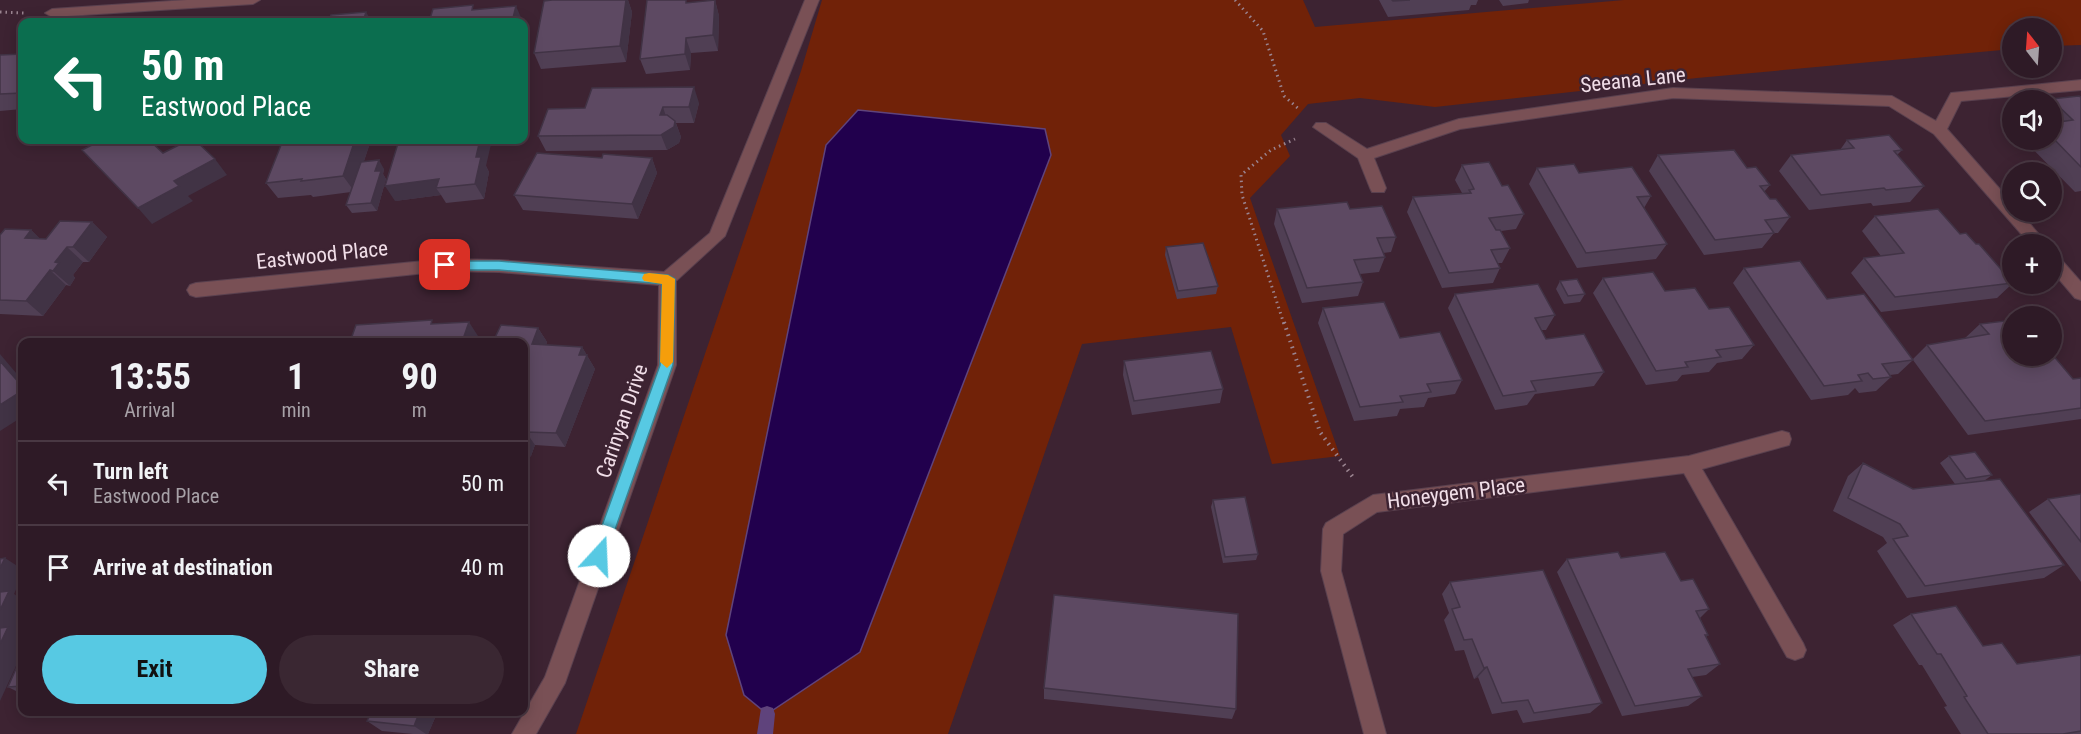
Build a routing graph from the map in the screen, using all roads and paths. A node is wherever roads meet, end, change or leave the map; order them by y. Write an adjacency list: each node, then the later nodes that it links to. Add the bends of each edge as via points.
1 (254, 0): 4 (street)
2 (812, 0): 12 (street, via 717,236)
3 (1235, 0): 6 (path, via 1263,31 1284,96)
4 (52, 13)
5 (2081, 85): 7 (street, via 1956,97)
6 (1321, 127): 8 (street); 17 (path, via 1271,150 1241,175 1242,195 1320,432)
7 (1940, 130): 8 (street, Seeana Lane, via 1892,101 1674,93 1459,124); 10 (street, Seeana Lane)
8 (1365, 155): 9 (street)
9 (1378, 188)
10 (2030, 234)
11 (2062, 271): 14 (street)
12 (668, 279): 13 (street, Eastwood Place, via 445,265); 19 (street, Carinyan Drive, via 667,365 554,683)
13 (196, 290)
14 (2081, 293)
15 (1782, 440): 16 (street, Honeygem Place)
16 (1689, 464): 17 (street, Honeygem Place); 18 (street)
17 (1373, 504): 20 (street, Honeygem Place, via 1333,529 1331,571)
18 (1795, 650)
19 (523, 734)
20 (1375, 734)

